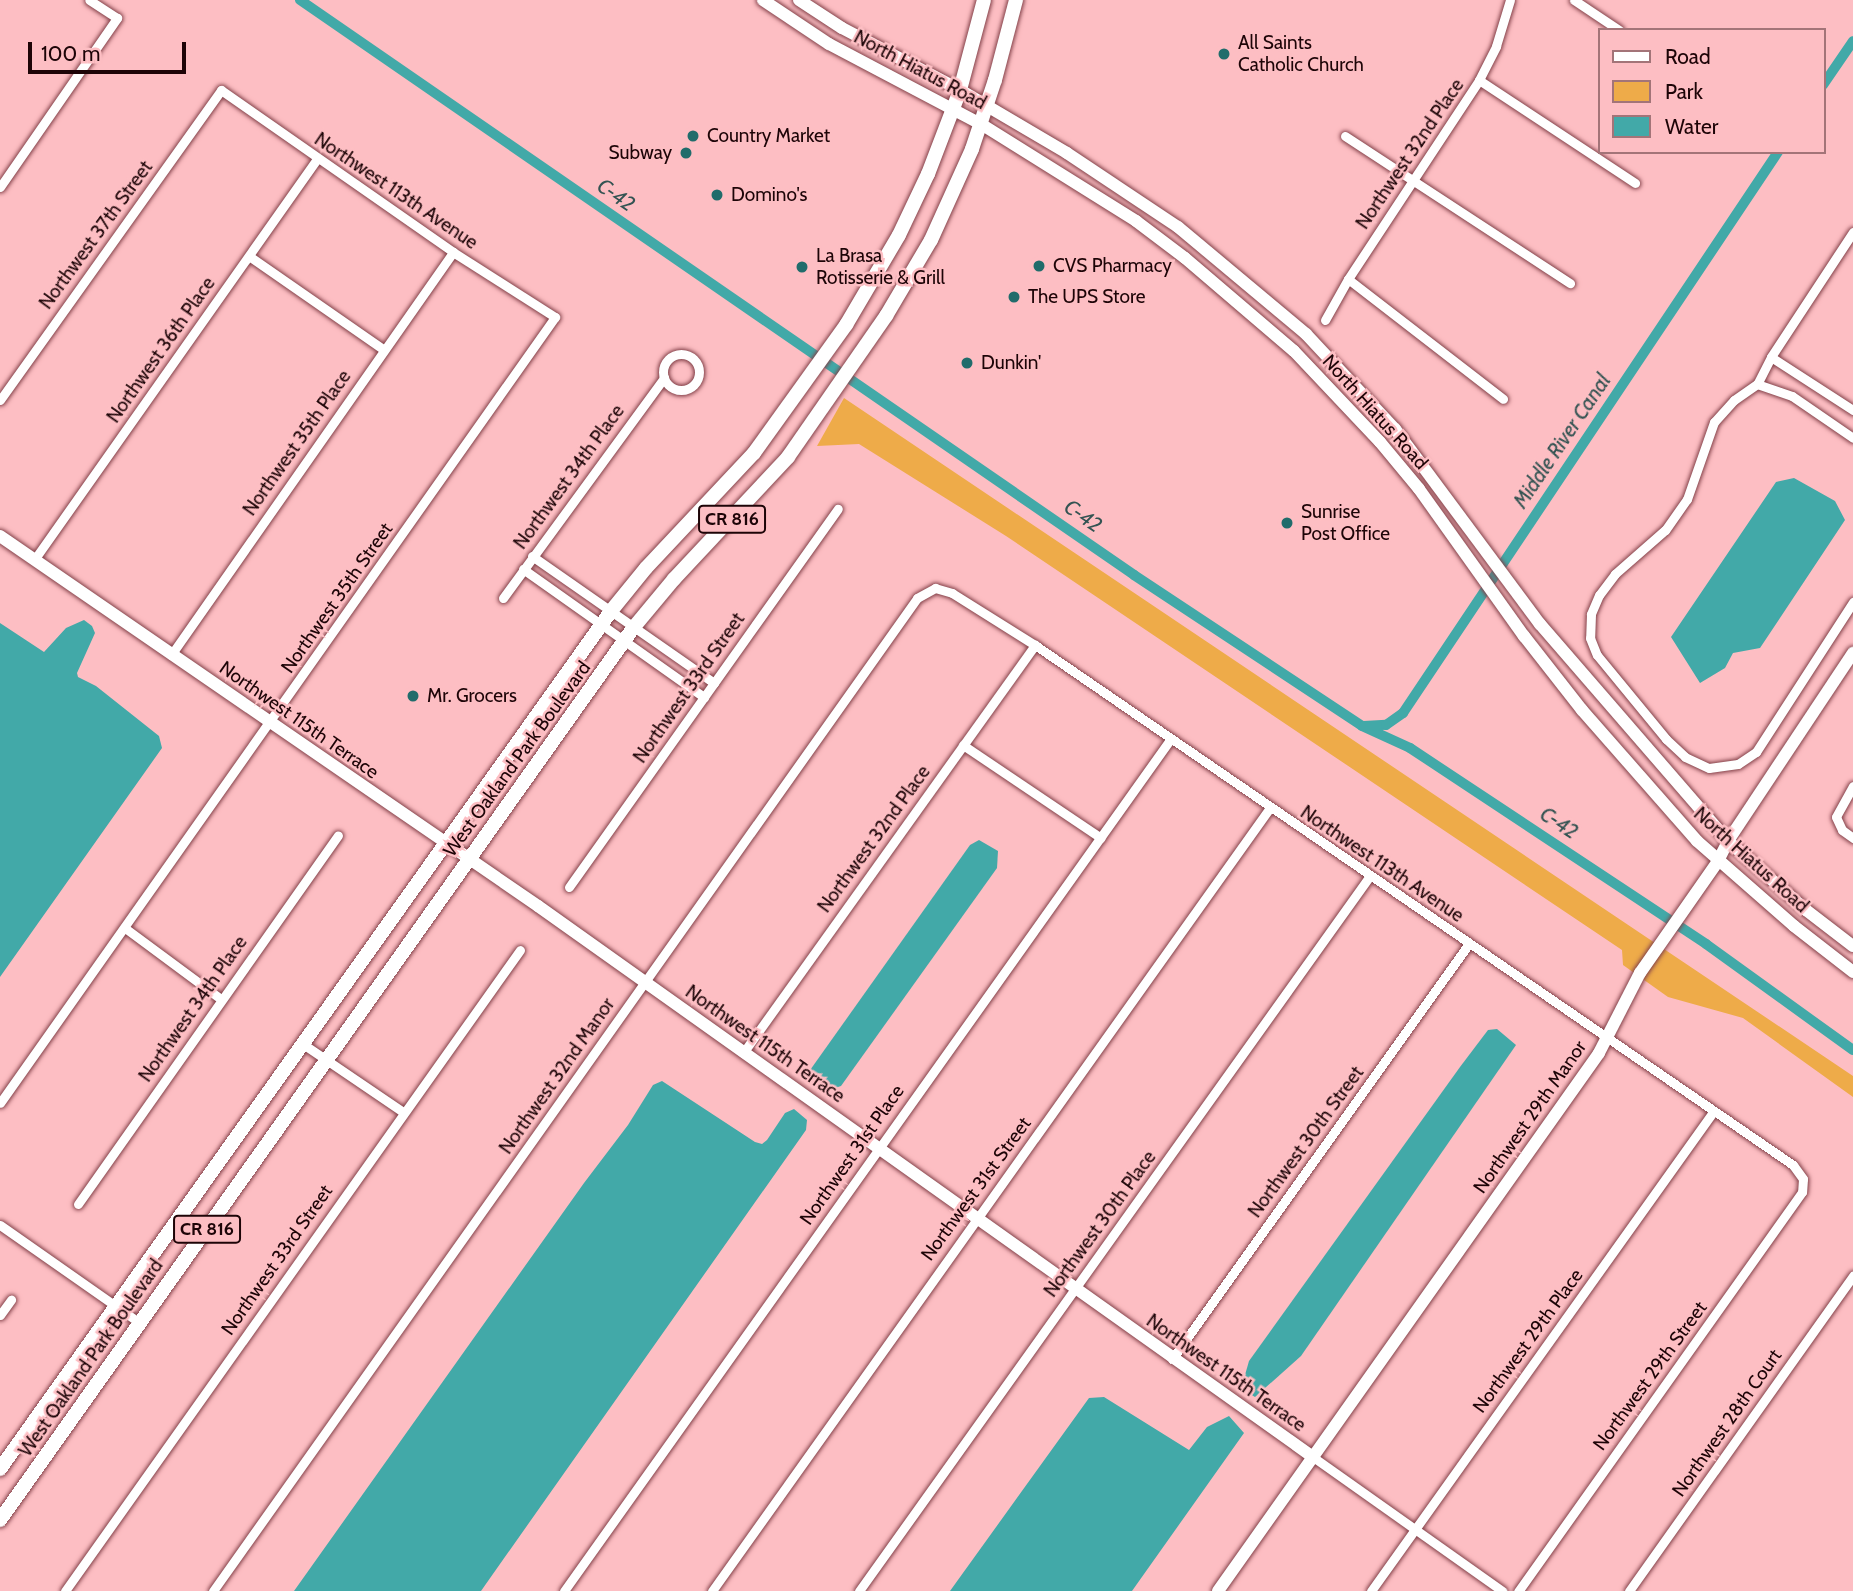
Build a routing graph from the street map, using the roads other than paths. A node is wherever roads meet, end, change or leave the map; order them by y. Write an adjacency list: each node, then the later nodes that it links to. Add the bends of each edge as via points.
1 (89, 0): 19 (street, via 117,18)
2 (763, 0): 13 (main road, North Hiatus Road, via 829,44)
3 (799, 0): 11 (main road, North Hiatus Road)
4 (984, 0): 11 (main road, West Oakland Park Boulevard / CR 816)
5 (1016, 0): 12 (main road, West Oakland Park Boulevard / CR 816)
6 (1510, 0): 9 (street, Northwest 32nd Place, via 1496,47)
7 (1574, 0): 8 (street)
8 (1616, 28)
9 (1479, 80): 17 (street, Northwest 32nd Place); 18 (street)
10 (221, 90): 16 (street, Northwest 113th Avenue); 31 (street, Northwest 37th Street)
11 (960, 90): 12 (main road, North Hiatus Road); 13 (main road, West Oakland Park Boulevard / CR 816)
12 (987, 106): 14 (main road, West Oakland Park Boulevard / CR 816); 60 (main road, North Hiatus Road, via 1178,227 1306,334 1395,429 1540,624)
13 (954, 108): 14 (main road, North Hiatus Road); 43 (main road, West Oakland Park Boulevard / CR 816, via 899,235 846,325 754,453)
14 (981, 124): 45 (main road, West Oakland Park Boulevard / CR 816, via 931,240 824,406 771,478); 63 (main road, North Hiatus Road, via 1136,221 1294,351 1380,442 1582,710)
15 (1345, 136): 17 (street)
16 (317, 159): 21 (street, Northwest 113th Avenue); 22 (street, Northwest 36th Place)
17 (1412, 180): 23 (street, Northwest 32nd Place); 24 (street)
18 (1635, 183)
19 (0, 187)
20 (1853, 232): 28 (street)
21 (453, 252): 25 (street, Northwest 113th Avenue); 27 (street, Northwest 35th Place)
22 (249, 256): 27 (street); 38 (street, Northwest 36th Place)
23 (1348, 279): 26 (street, Northwest 32nd Place); 32 (street)
24 (1570, 283)
25 (555, 317): 52 (street, Northwest 35th Street)
26 (1325, 320)
27 (383, 349): 49 (street, Northwest 35th Place)
28 (1770, 357): 30 (street); 33 (street)
29 (664, 377): 29 (street, via 664,367 675,355 691,356 698,365 699,377 687,389 671,387); 37 (street, Northwest 34th Place)
30 (1757, 384): 34 (street, via 1793,396); 42 (street, via 1714,422 1687,499 1665,530 1615,574 1599,595 1591,614 1590,638 1597,654 1685,757 1709,768 1738,764 1756,752)
31 (0, 400)
32 (1503, 400)
33 (1853, 410)
34 (1853, 438)
35 (838, 509): 50 (street, Northwest 33rd Street)
36 (0, 537): 38 (main road, Northwest 115th Terrace)
37 (532, 556): 39 (street, Northwest 34th Place); 43 (street)
38 (34, 560): 49 (main road, Northwest 115th Terrace)
39 (523, 569): 41 (street, Northwest 34th Place); 44 (street)
40 (935, 588): 47 (street, Northwest 113th Avenue, via 952,593); 71 (street, Northwest 32nd Manor, via 918,598)
41 (503, 598)
42 (1853, 603)
43 (611, 611): 44 (main road, West Oakland Park Boulevard / CR 816); 45 (street)
44 (601, 624): 46 (street); 61 (main road, West Oakland Park Boulevard / CR 816)
45 (634, 627): 46 (main road, West Oakland Park Boulevard / CR 816); 50 (street)
46 (624, 641): 51 (street); 62 (main road, West Oakland Park Boulevard / CR 816)
47 (1035, 645): 53 (street, Northwest 113th Avenue); 54 (street, Northwest 32nd Place)
48 (1853, 653): 60 (main road, Northwest 29th Manor)
49 (171, 655): 52 (main road, Northwest 115th Terrace)
50 (714, 682): 51 (street, Northwest 33rd Street)
51 (704, 697): 65 (street, Northwest 33rd Street)
52 (271, 723): 61 (main road, Northwest 115th Terrace); 66 (street, Northwest 35th Street)
53 (1170, 740): 56 (street, Northwest 113th Avenue); 58 (street, Northwest 31st Place)
54 (963, 745): 58 (street); 75 (street, Northwest 32nd Place)
55 (1853, 786): 59 (street, via 1836,817 1842,830)
56 (1269, 809): 64 (street, Northwest 113th Avenue); 83 (street, Northwest 31st Street)
57 (338, 835): 72 (street, Northwest 34th Place)
58 (1101, 838): 80 (street, Northwest 31st Place)
59 (1853, 838)
60 (1728, 841): 63 (main road, Northwest 29th Manor); 68 (main road, North Hiatus Road)
61 (446, 843): 62 (main road, Northwest 115th Terrace); 74 (main road, West Oakland Park Boulevard / CR 816)
62 (469, 858): 71 (main road, Northwest 115th Terrace); 76 (main road, West Oakland Park Boulevard / CR 816)
63 (1718, 861): 70 (main road, North Hiatus Road); 73 (main road, Northwest 29th Manor, via 1662,940)
64 (1369, 877): 67 (street, Northwest 113th Avenue); 87 (street, Northwest 30th Place)
65 (569, 887)
66 (125, 928): 72 (street); 77 (street, Northwest 35th Street)
67 (1468, 945): 73 (street, Northwest 113th Avenue); 92 (street, Northwest 30th Street)
68 (1853, 946)
69 (520, 950): 78 (street, Northwest 33rd Street)
70 (1853, 972)
71 (645, 982): 75 (main road, Northwest 115th Terrace); 98 (street, Northwest 32nd Manor)
72 (221, 999): 82 (street, Northwest 34th Place)
73 (1607, 1039): 79 (street, Northwest 113th Avenue); 93 (main road, Northwest 29th Manor)
74 (303, 1044): 76 (street); 89 (main road, West Oakland Park Boulevard / CR 816)
75 (743, 1053): 80 (main road, Northwest 115th Terrace)
76 (327, 1060): 78 (street); 91 (main road, West Oakland Park Boulevard / CR 816)
77 (0, 1103)
78 (403, 1112): 97 (street, Northwest 33rd Street)
79 (1713, 1112): 81 (street, Northwest 113th Avenue, via 1793,1166); 96 (street, Northwest 29th Place)
80 (878, 1147): 83 (main road, Northwest 115th Terrace); 99 (street, Northwest 31st Place)
81 (1803, 1179): 105 (street, Northwest 29th Street, via 1802,1192)
82 (78, 1204)
83 (976, 1219): 87 (main road, Northwest 115th Terrace); 100 (street, Northwest 31st Street)
84 (0, 1225): 89 (street)
85 (1853, 1276): 86 (street, Northwest 28th Court)
86 (1850, 1287): 106 (street, Northwest 28th Court)
87 (1074, 1289): 92 (main road, Northwest 115th Terrace); 101 (street, Northwest 30th Place)
88 (11, 1300): 90 (street)
89 (117, 1307): 91 (street); 94 (main road, West Oakland Park Boulevard / CR 816)
90 (0, 1315)
91 (140, 1323): 95 (main road, West Oakland Park Boulevard / CR 816)
92 (1172, 1359): 93 (main road, Northwest 115th Terrace)
93 (1313, 1457): 96 (street, Northwest 115th Terrace); 102 (main road, Northwest 29th Manor)
94 (0, 1469)
95 (0, 1520)
96 (1415, 1529): 103 (street, Northwest 29th Place); 104 (street, Northwest 115th Terrace)
97 (65, 1591)
98 (213, 1591)
99 (564, 1591)
100 (712, 1591)
101 (859, 1591)
102 (1218, 1591)
103 (1371, 1591)
104 (1502, 1591)
105 (1517, 1591)
106 (1629, 1591)

